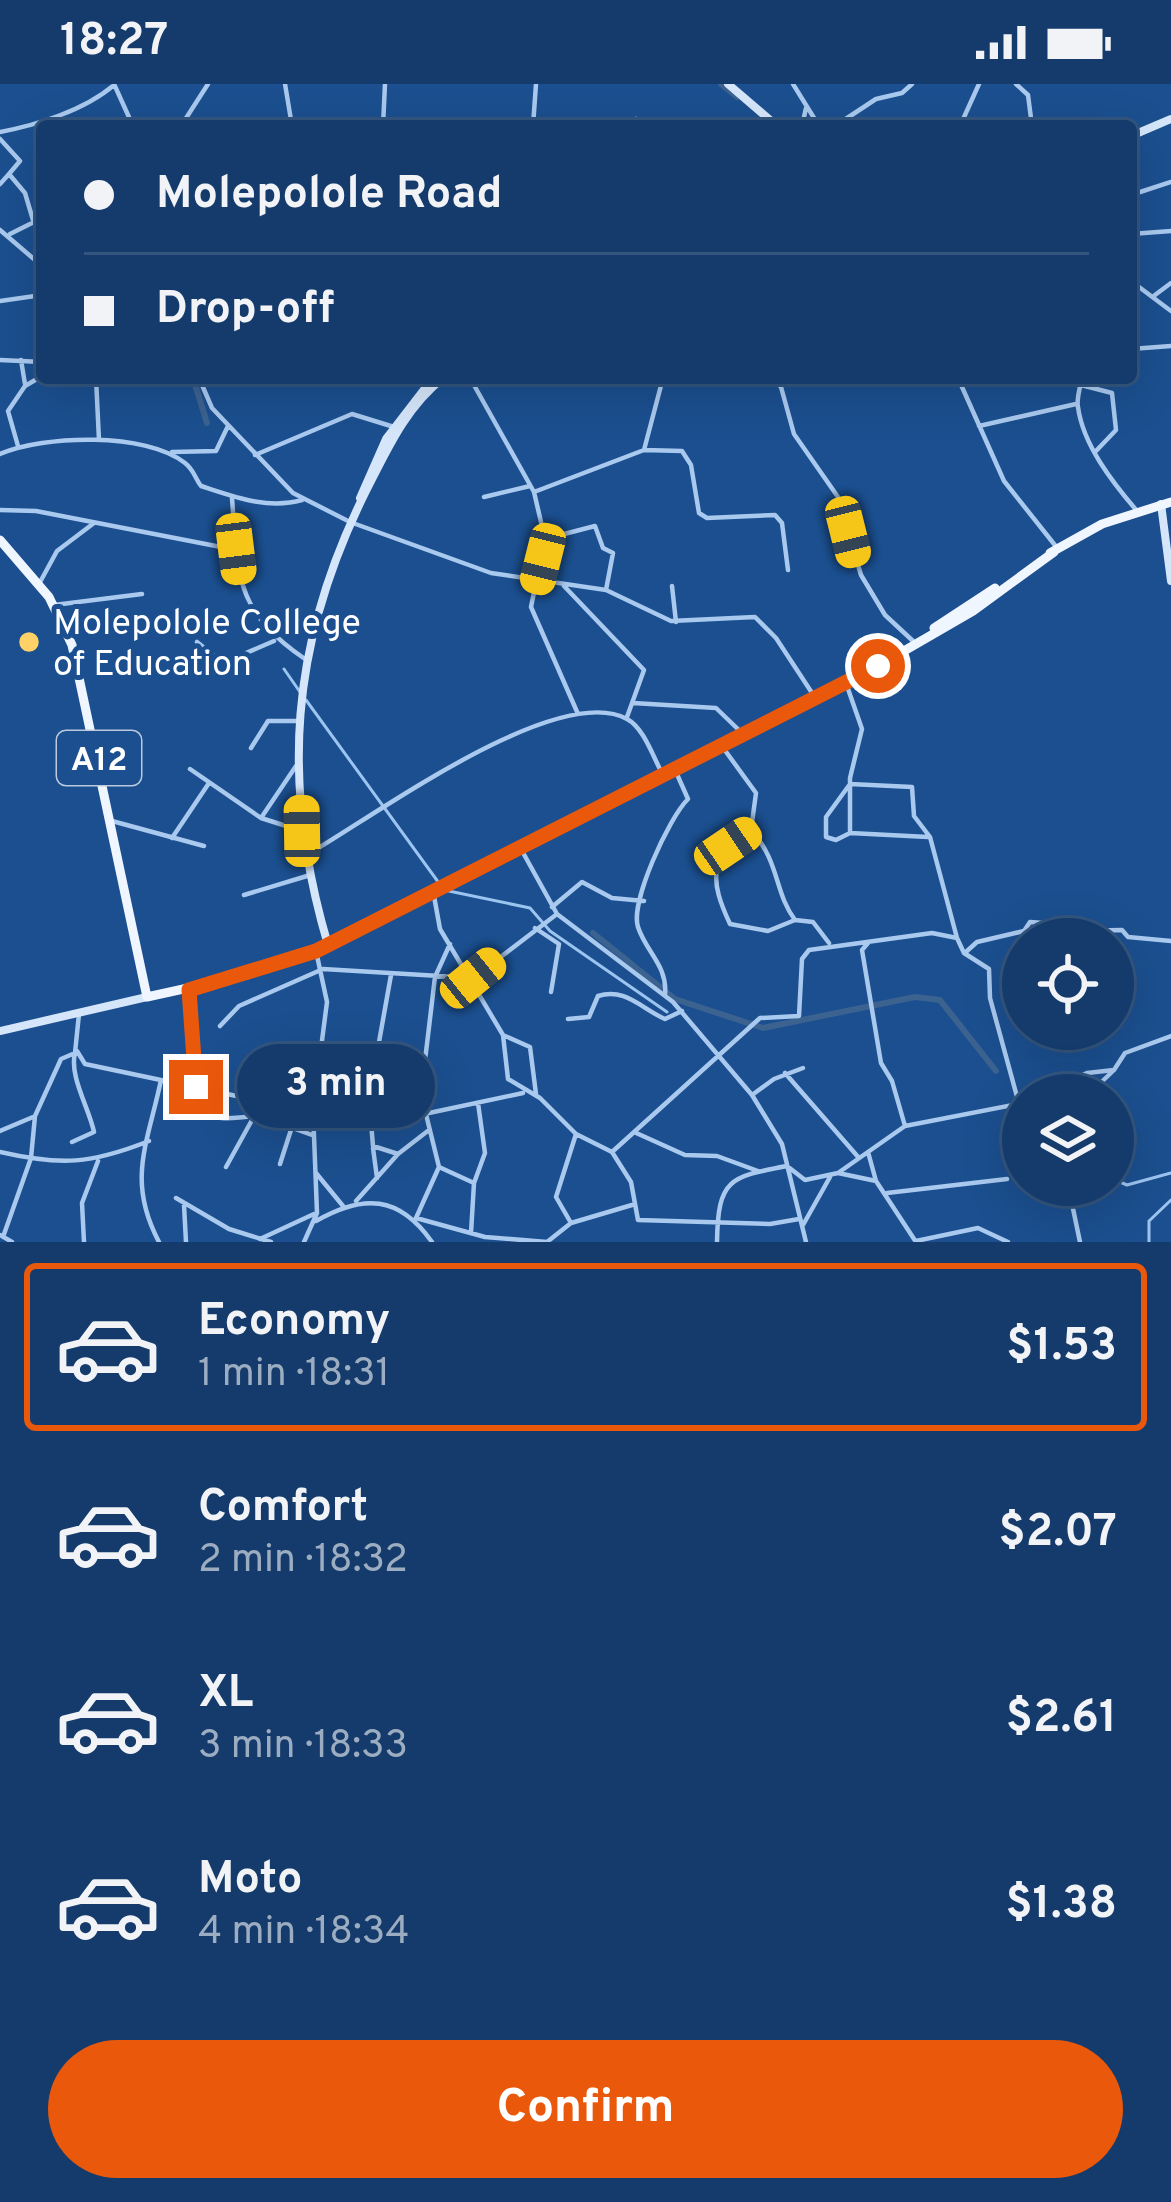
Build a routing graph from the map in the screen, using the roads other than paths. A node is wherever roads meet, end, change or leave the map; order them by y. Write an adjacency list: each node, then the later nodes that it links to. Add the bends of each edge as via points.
1 (114, 84): 12 (street); 13 (street)
2 (208, 84): 14 (street)
3 (285, 84): 15 (street)
4 (386, 84): 16 (street)
5 (536, 84): 17 (street)
6 (728, 84): 18 (street)
7 (793, 84): 11 (street)
8 (912, 84): 21 (street)
9 (979, 84): 22 (street)
10 (1016, 84): 23 (street, via 1028,95)
11 (806, 106): 19 (street); 20 (street)
12 (46, 120)
13 (130, 120)
14 (185, 120)
15 (291, 120)
16 (383, 120)
17 (533, 120)
18 (770, 120)
19 (803, 120)
20 (815, 120)
21 (844, 120)
22 (963, 120)
23 (1031, 120)
24 (1171, 121): 26 (street)
25 (36, 124): 27 (street)
26 (1137, 133)
27 (0, 136): 28 (street, via 20,161)
28 (10, 174): 30 (street); 33 (street)
29 (1171, 182): 31 (street)
30 (0, 184)
31 (1137, 192)
32 (36, 219): 33 (street)
33 (33, 220): 37 (street)
34 (0, 230): 37 (street)
35 (1171, 231): 36 (street)
36 (1137, 234)
37 (8, 236): 38 (street)
38 (36, 261)
39 (1171, 283): 41 (street)
40 (1137, 284): 41 (street)
41 (1155, 295): 44 (street)
42 (36, 296): 43 (street)
43 (0, 301)
44 (1171, 311)
45 (1171, 346): 46 (street)
46 (1137, 349)
47 (0, 359): 48 (street)
48 (21, 360): 49 (street); 61 (street)
49 (36, 361)
50 (36, 380): 61 (street)
51 (96, 384): 66 (street)
52 (201, 384): 63 (street)
53 (429, 384): 65 (street)
54 (435, 384): 65 (street)
55 (473, 384): 73 (street)
56 (661, 384): 68 (street)
57 (779, 384): 97 (street, via 794,434 838,496 861,575 885,615)
58 (961, 384): 64 (street)
59 (1081, 384): 62 (street)
60 (1087, 384): 69 (street, via 1117,402 1115,433)
61 (25, 386): 67 (street, via 8,416)
62 (1076, 404): 64 (street); 69 (street)
63 (228, 426): 70 (street, via 216,451); 72 (street)
64 (979, 426): 85 (street, via 1004,481)
65 (396, 429): 72 (street, via 352,414); 81 (street)
66 (99, 440): 67 (street); 70 (street)
67 (18, 446): 71 (street)
68 (644, 450): 73 (street); 86 (street, via 685,453 702,516 779,518)
69 (1096, 451): 79 (street)
70 (165, 452): 75 (street, via 192,469 196,483)
71 (0, 454)
72 (255, 455): 76 (street)
73 (532, 489): 74 (street); 82 (street)
74 (484, 497)
75 (232, 498): 76 (street); 96 (street, via 242,593)
76 (302, 500): 81 (street)
77 (1166, 503): 79 (main road); 87 (street)
78 (0, 510): 80 (street)
79 (1137, 511): 85 (main road)
80 (97, 522): 84 (street); 89 (street, via 57,551)
81 (350, 522): 88 (street, via 479,570); 99 (street)
82 (544, 539): 88 (street); 92 (street, via 595,526 613,553)
83 (0, 540): 89 (main road, A12)
84 (221, 547)
85 (1056, 550): 97 (main road); 100 (main road, via 973,611)
86 (788, 570)
87 (1171, 581)
88 (538, 582): 90 (street); 103 (street, via 531,607)
89 (39, 584): 94 (main road, A12)
90 (564, 586): 92 (street); 102 (street, via 644,670)
91 (672, 586): 95 (street)
92 (605, 590): 95 (street)
93 (142, 594): 94 (street)
94 (54, 605): 116 (main road, A12, via 77,662)
95 (676, 622): 101 (street, via 761,620)
96 (275, 639): 98 (street, via 223,663); 99 (street)
97 (914, 640): 100 (main road)
98 (197, 642)
99 (304, 659): 105 (street)
100 (845, 681): 101 (main road); 114 (street, via 862,729)
101 (814, 696): 106 (main road)
102 (633, 703): 104 (street); 106 (street, via 716,708)
103 (579, 716): 104 (street); 124 (street, via 472,752)
104 (626, 718): 112 (street)
105 (298, 721): 108 (street, via 268,721); 109 (street)
106 (742, 733): 107 (main road)
107 (721, 745): 110 (main road); 117 (street, via 756,793)
108 (251, 748)
109 (300, 761): 115 (street); 118 (street)
110 (674, 767): 112 (main road); 128 (street, via 688,799 664,832)
111 (190, 769): 113 (street)
112 (662, 773): 123 (main road)
113 (210, 782): 115 (street); 121 (street)
114 (850, 784): 119 (street); 119 (street, via 824,826 832,840); 120 (street, via 912,787 914,815)
115 (261, 818): 118 (street)
116 (112, 821): 121 (street); 146 (main road, A12)
117 (751, 830): 130 (street, via 776,864); 130 (street, via 724,849 715,883 730,924 768,931)
118 (302, 831): 124 (street)
119 (850, 833): 120 (street)
120 (930, 837): 132 (street)
121 (172, 838): 122 (street)
122 (204, 846)
123 (520, 850): 126 (main road); 129 (street)
124 (305, 856): 125 (street)
125 (308, 876): 127 (street); 137 (street)
126 (433, 893): 136 (street, via 436,921); 137 (main road)
127 (244, 895)
128 (644, 901): 129 (street, via 612,898 582,881); 145 (street, via 637,925 663,969)
129 (554, 910): 131 (street); 145 (street)
130 (795, 920): 134 (street, via 814,922)
131 (535, 928): 142 (street); 144 (street, via 559,944)
132 (957, 938): 135 (street, via 932,933); 138 (street)
133 (1171, 941): 138 (street, via 1030,922 1024,932 977,942)
134 (829, 943): 135 (street); 155 (street, via 802,959 799,1016 760,1018)
135 (868, 943): 181 (street, via 862,950 881,1063)
136 (450, 944): 141 (street); 142 (street)
137 (322, 948): 139 (street); 143 (main road)
138 (965, 953): 161 (street, via 989,969)
139 (322, 969): 140 (street); 150 (street, via 239,1006); 171 (street, via 327,1003)
140 (391, 975): 141 (street); 172 (street)
141 (436, 977): 142 (street); 168 (street)
142 (473, 978): 152 (street)
143 (189, 990): 146 (main road); 165 (street)
144 (551, 992)
145 (665, 996): 147 (street)
146 (147, 998): 148 (street)
147 (682, 1011): 149 (street, via 665,1019 607,992 589,1017); 155 (street)
148 (79, 1014): 151 (street); 154 (street)
149 (568, 1019)
150 (220, 1027)
151 (0, 1031)
152 (502, 1035): 167 (street, via 506,1074); 170 (street, via 530,1047)
153 (1171, 1036): 159 (street, via 1125,1053)
154 (74, 1044): 156 (street); 157 (street)
155 (718, 1053): 169 (street); 185 (street)
156 (74, 1056): 157 (street); 178 (street, via 61,1059); 189 (street, via 94,1132)
157 (82, 1063): 164 (street)
158 (802, 1068): 160 (street)
159 (1114, 1070): 162 (street); 163 (street)
160 (785, 1073): 169 (street); 196 (street)
161 (1012, 1074)
162 (1085, 1074)
163 (1110, 1074)
164 (161, 1080): 165 (street); 188 (street)
165 (196, 1087): 166 (street)
166 (216, 1091): 175 (street); 180 (street, via 218,1118)
167 (523, 1093): 170 (street); 173 (street)
168 (421, 1094): 172 (street); 177 (street)
169 (752, 1095): 199 (street)
170 (536, 1096): 186 (street)
171 (313, 1098): 172 (street); 176 (street)
172 (369, 1098): 190 (street)
173 (478, 1103): 177 (street); 209 (street, via 485,1154)
174 (1002, 1107): 181 (street)
175 (295, 1108): 176 (street); 179 (street); 182 (street)
176 (313, 1110): 187 (street)
177 (428, 1113): 183 (street)
178 (35, 1116): 184 (street); 195 (street)
179 (262, 1118): 180 (street); 182 (street)
180 (251, 1120): 200 (street)
181 (905, 1126): 191 (street)
182 (292, 1128): 187 (street); 198 (street)
183 (429, 1130): 194 (street); 201 (street)
184 (0, 1131)
185 (632, 1131): 193 (street); 202 (street, via 685,1155)
186 (576, 1134): 193 (street); 222 (street, via 556,1193)
187 (314, 1136): 203 (street)
188 (149, 1141): 197 (street); 231 (street, via 140,1158 142,1206)
189 (72, 1142)
190 (373, 1146): 194 (street); 206 (street)
191 (868, 1151): 196 (street); 208 (street)
192 (0, 1152): 195 (street)
193 (612, 1152): 216 (street, via 631,1182)
194 (398, 1154): 206 (street)
195 (31, 1158): 197 (street); 226 (street)
196 (859, 1158): 204 (street)
197 (98, 1162): 230 (street, via 81,1210)
198 (280, 1164)
199 (787, 1166): 202 (street); 205 (street, via 805,1180); 221 (street)
200 (226, 1167)
201 (439, 1168): 209 (street); 220 (street)
202 (758, 1171): 223 (street, via 726,1183)
203 (316, 1172): 217 (street); 219 (street)
204 (838, 1173): 205 (street); 208 (street)
205 (830, 1177): 224 (street)
206 (377, 1178): 210 (street)
207 (1002, 1180): 211 (street)
208 (876, 1181): 211 (street)
209 (474, 1183): 225 (street)
210 (367, 1190): 213 (street); 214 (street)
211 (886, 1193): 239 (street)
212 (176, 1198): 215 (street)
213 (375, 1202): 214 (street); 220 (street)
214 (354, 1203): 217 (street)
215 (184, 1205): 232 (street); 233 (street)
216 (632, 1205): 222 (street); 223 (street, via 641,1222)
217 (343, 1206): 219 (street)
218 (1072, 1206): 241 (street)
219 (316, 1217): 228 (street); 233 (street)
220 (416, 1219): 225 (street); 235 (street)
221 (800, 1219): 223 (street); 224 (street)
222 (571, 1223): 236 (street)
223 (717, 1223): 237 (street)
224 (802, 1228): 238 (street)
225 (471, 1233): 227 (street)
226 (1, 1236): 229 (street)
227 (487, 1239): 236 (street)
228 (307, 1240)
229 (12, 1242)
230 (84, 1242)
231 (159, 1242)
232 (186, 1242)
233 (255, 1242): 234 (street)
234 (271, 1242)
235 (432, 1242)
236 (547, 1242)
237 (717, 1242)
238 (806, 1242)
239 (915, 1242): 240 (street, via 978,1228)
240 (1008, 1242)
241 (1080, 1242)

